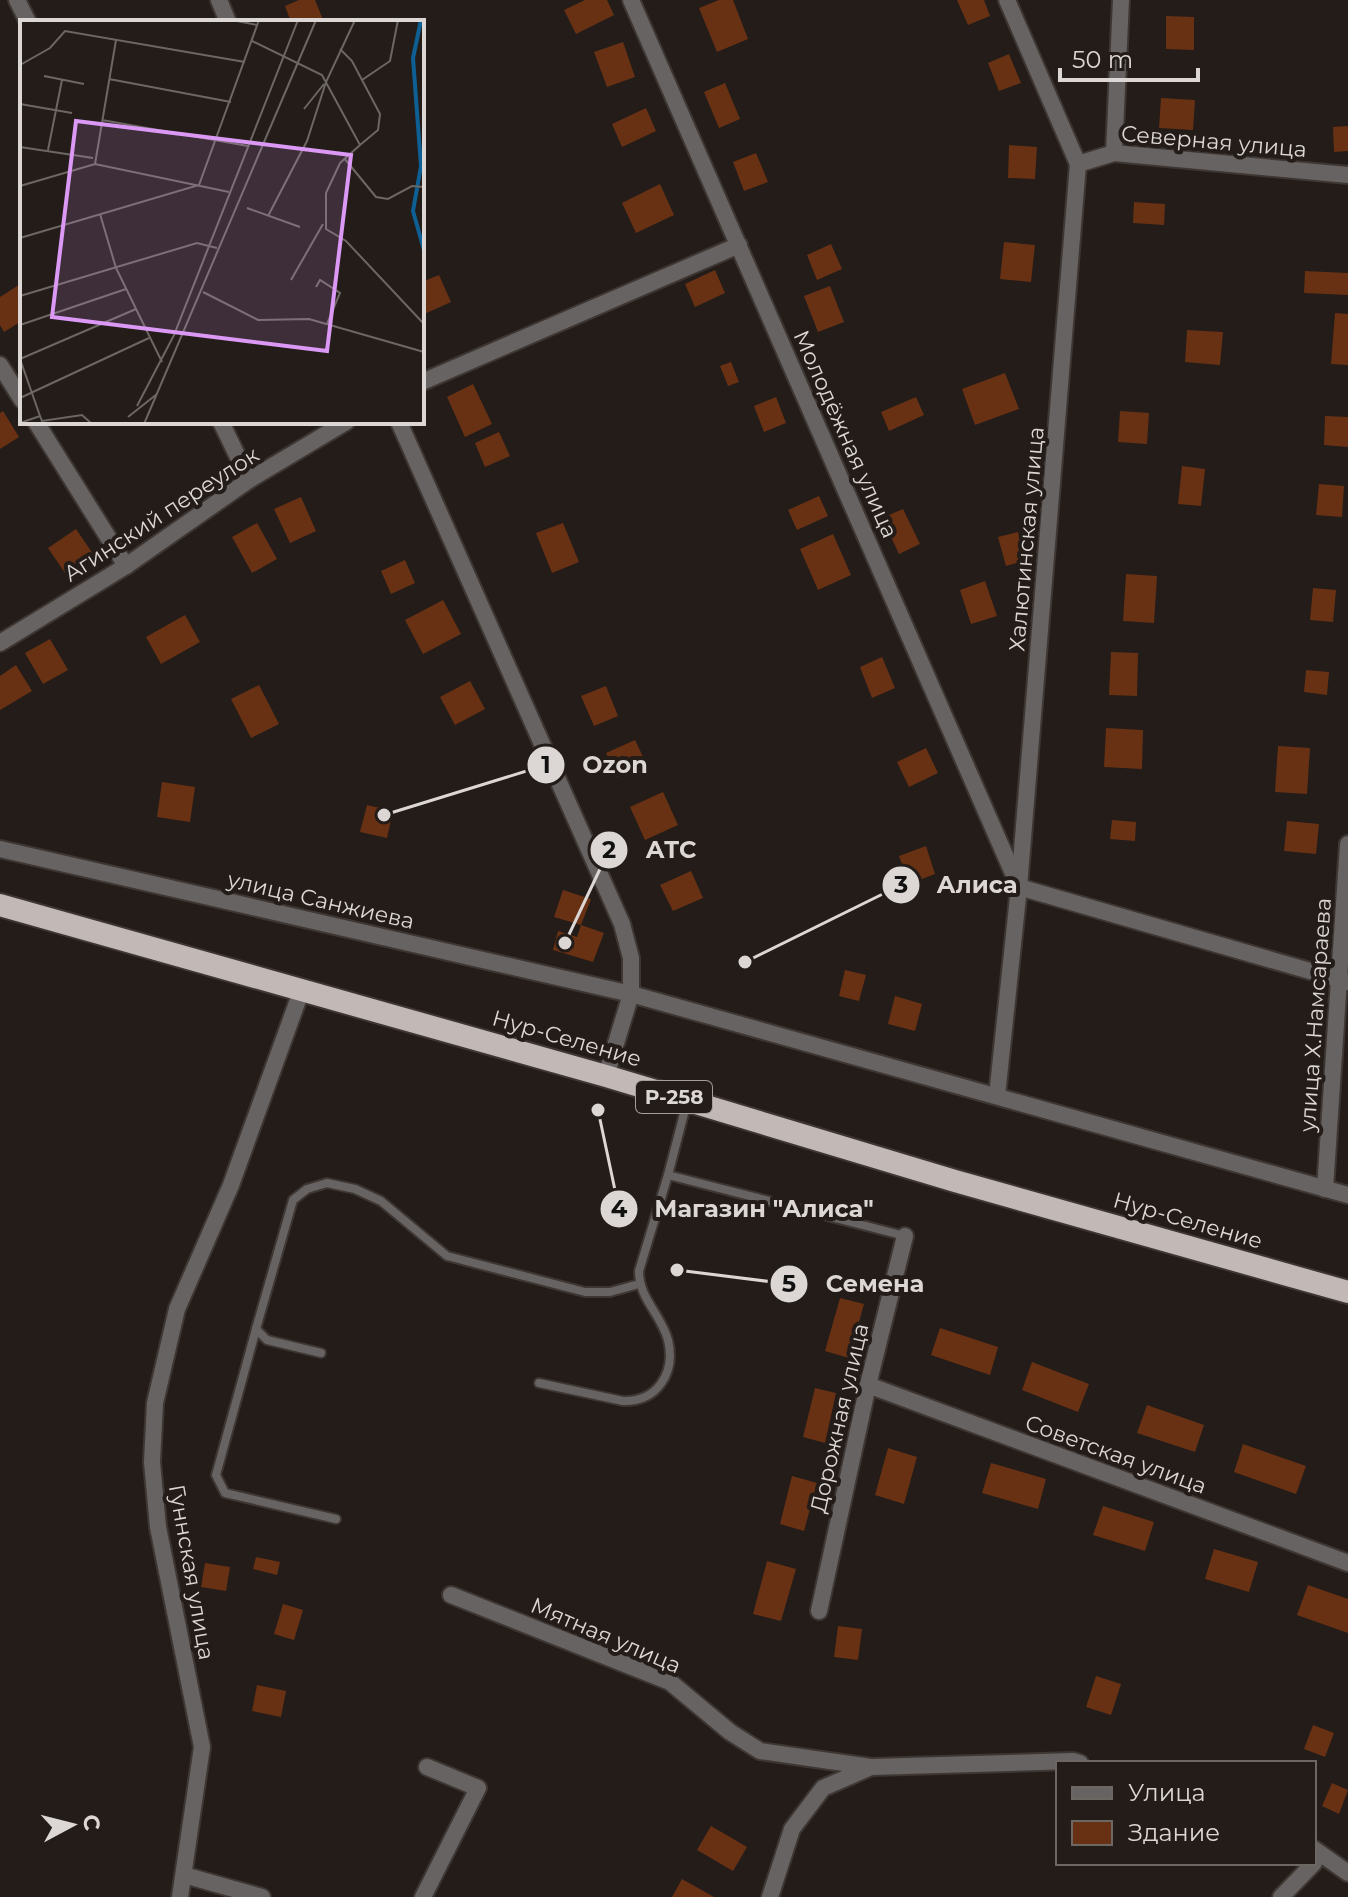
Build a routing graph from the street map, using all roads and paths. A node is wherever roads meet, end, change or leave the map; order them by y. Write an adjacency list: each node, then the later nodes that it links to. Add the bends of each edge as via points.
1 (17, 0): 6 (street)
2 (219, 0): 7 (street)
3 (631, 0): 11 (street, Молодёжная улица)
4 (1007, 0): 9 (street, Халютинская улица)
5 (1121, 0): 8 (street)
6 (27, 20)
7 (227, 20)
8 (1114, 153): 9 (street, Северная улица); 10 (street, Северная улица)
9 (1078, 164): 24 (street, Халютинская улица)
10 (1348, 175)
11 (739, 245): 13 (street); 24 (street, Молодёжная улица)
12 (0, 365): 14 (street)
13 (424, 381)
14 (20, 397)
15 (37, 424): 20 (street)
16 (222, 424): 19 (street)
17 (343, 424): 19 (street, Агинский переулок)
18 (400, 424): 28 (street, via 622,924 631,958)
19 (249, 480): 20 (street, Агинский переулок)
20 (126, 566): 21 (street, Агинский переулок)
21 (0, 643)
22 (1348, 844): 26 (street, улица Х.Намсараева)
23 (0, 849): 28 (street, улица Санжиева)
24 (1019, 887): 26 (street); 30 (street, Халютинская улица)
25 (0, 905): 27 (highway, Нур-Селение / Р-258)
26 (1344, 982): 33 (street, улица Х.Намсараева)
27 (302, 989): 29 (highway, Нур-Селение / Р-258); 52 (street, Гуннская улица, via 231,1185 177,1309 155,1403 152,1462 158,1527 202,1747)
28 (631, 994): 29 (street); 30 (street, улица Санжиева)
29 (606, 1076): 31 (highway, Нур-Селение / Р-258)
30 (997, 1096): 33 (street, улица Санжиева)
31 (687, 1101): 32 (lane); 37 (highway, Нур-Селение / Р-258)
32 (668, 1175): 35 (lane); 36 (lane)
33 (1325, 1189): 34 (street, улица Санжиева)
34 (1348, 1195)
35 (905, 1236): 41 (street, Дорожная улица)
36 (639, 1284): 38 (lane, via 585,1292 447,1256 381,1201 327,1183 293,1200); 40 (lane, via 668,1339 667,1372 660,1387 637,1402)
37 (1348, 1292)
38 (256, 1329): 39 (lane, via 267,1340); 42 (lane, via 216,1475 225,1493)
39 (321, 1353)
40 (539, 1383)
41 (868, 1385): 43 (street, Советская улица); 45 (street, Дорожная улица)
42 (336, 1519)
43 (1348, 1563)
44 (451, 1595): 48 (street, Мятная улица, via 670,1682 760,1751)
45 (819, 1611)
46 (1056, 1762): 48 (street)
47 (427, 1767): 55 (street, via 478,1788)
48 (871, 1767): 56 (street, via 823,1788 792,1829)
49 (1316, 1857): 51 (street)
50 (1309, 1865): 57 (street)
51 (1348, 1873)
52 (184, 1875): 53 (street, Гуннская улица); 54 (street)
53 (180, 1897)
54 (262, 1897)
55 (423, 1897)
56 (770, 1897)
57 (1281, 1897)

